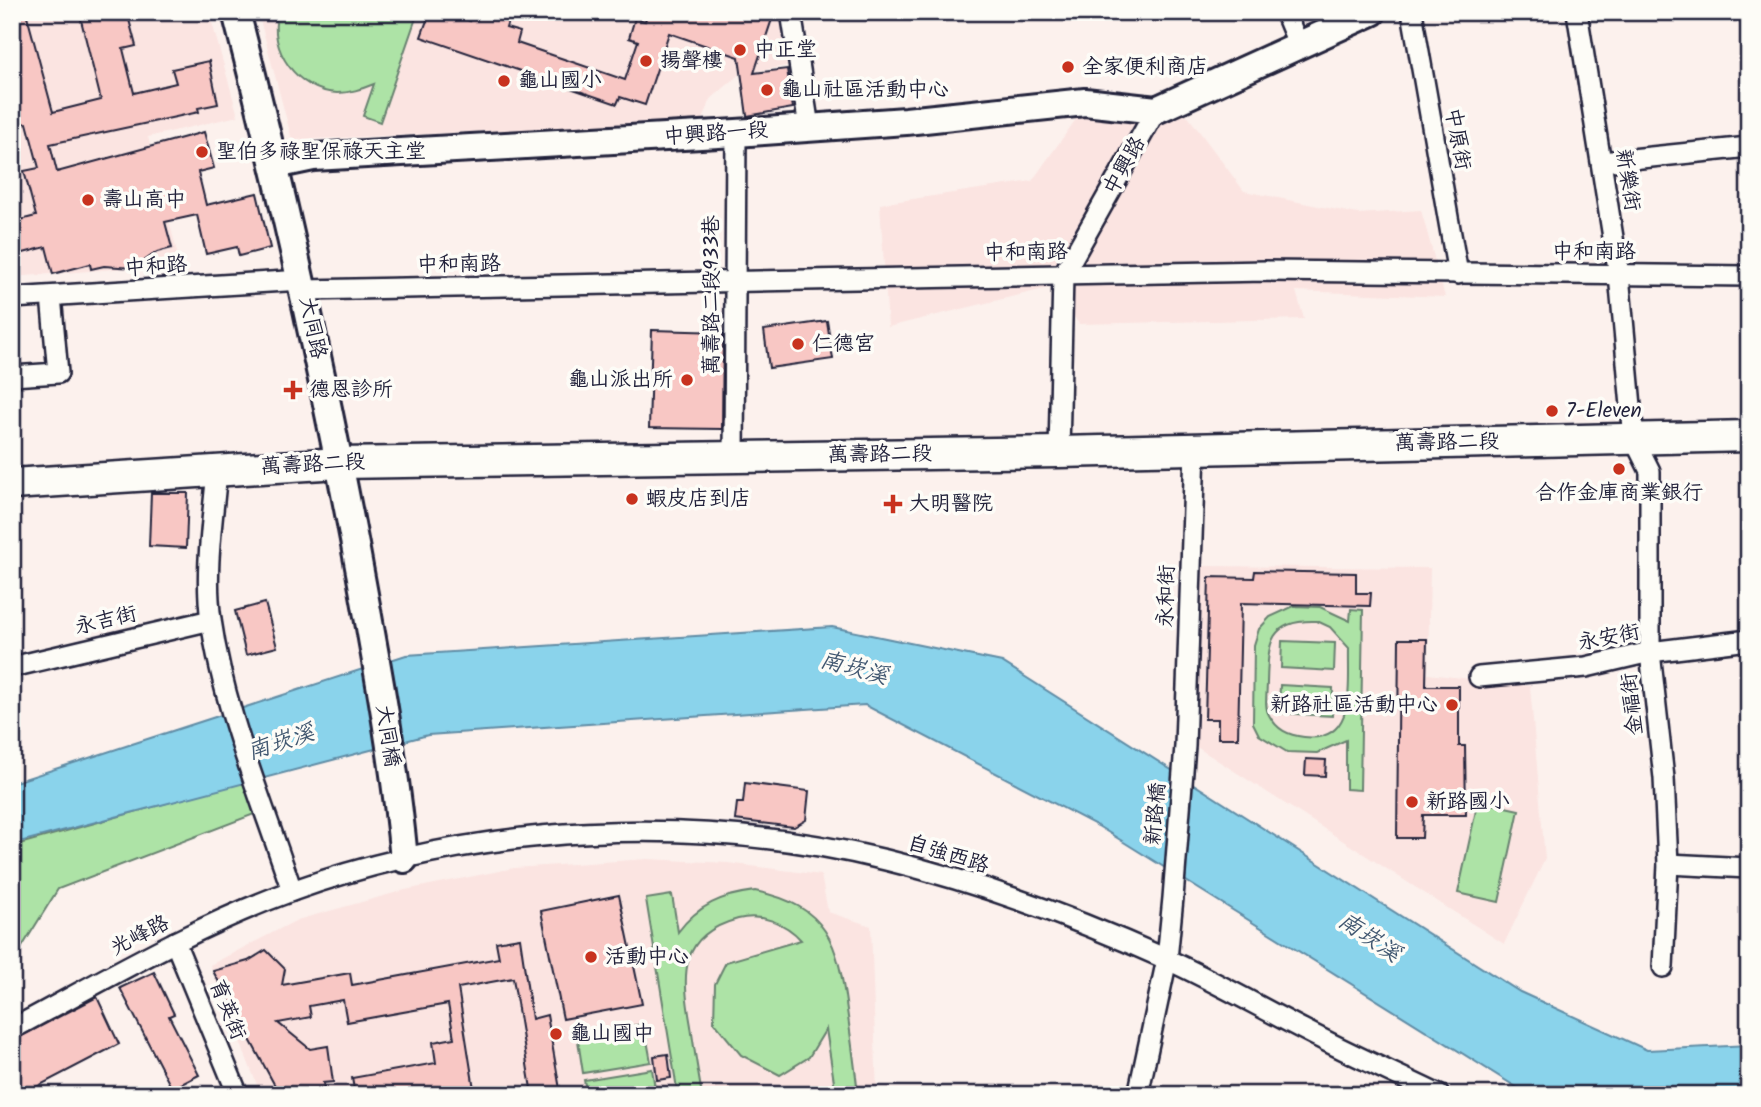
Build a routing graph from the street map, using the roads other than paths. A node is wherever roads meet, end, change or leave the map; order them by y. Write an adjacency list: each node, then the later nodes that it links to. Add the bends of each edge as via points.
1 (236, 12): 13 (street, 大同路)
2 (791, 12): 9 (street)
3 (1285, 12): 7 (street)
4 (1372, 12): 7 (street)
5 (1412, 12): 14 (street, 中原街)
6 (1577, 12): 12 (street, 新樂街)
7 (1299, 46): 8 (street)
8 (1156, 110): 9 (street, 中興路一段, via 1085,102); 15 (street, 中興路)
9 (809, 127): 10 (street, 中興路一段)
10 (736, 133): 13 (street, 中興路一段, via 313,157); 18 (street, 萬壽路二段933巷)
11 (1749, 147): 12 (street)
12 (1602, 162): 16 (street, 新樂街)
13 (275, 165): 19 (street, 大同路)
14 (1458, 274): 15 (street, 中和南路); 16 (street, 中和南路)
15 (1063, 275): 18 (street, 中和南路); 26 (street, 中興路)
16 (1619, 275): 17 (street, 中和南路); 24 (street, 新樂街)
17 (1749, 276)
18 (734, 282): 19 (street, 中和南路); 27 (street, 萬壽路二段933巷)
19 (303, 285): 20 (street, 中和路); 28 (street, 大同路)
20 (51, 296): 21 (street, 中和路); 22 (street, via 58,373)
21 (12, 298)
22 (12, 376)
23 (1749, 436): 24 (main road, 萬壽路二段)
24 (1634, 439): 25 (main road, 萬壽路二段); 34 (street, 金福街, via 1650,471)
25 (1195, 449): 26 (main road, 萬壽路二段); 37 (street, 永和街)
26 (1059, 452): 27 (main road, 萬壽路二段)
27 (734, 458): 28 (main road, 萬壽路二段)
28 (340, 463): 29 (main road, 萬壽路二段); 33 (street, 大同路)
29 (216, 470): 30 (main road, 萬壽路二段); 31 (street, via 208,592)
30 (12, 484)
31 (211, 620): 35 (street, 永吉街); 41 (street, via 228,701)
32 (1749, 640): 34 (street, 永安街)
33 (374, 648): 38 (street, 大同橋)
34 (1650, 652): 36 (street, 永安街, via 1586,667); 39 (street, 金福街)
35 (12, 667)
36 (1479, 677)
37 (1185, 746): 43 (street, 新路橋)
38 (404, 859): 41 (street, 光峰路); 43 (street, 自強西路, via 482,843 620,831 817,846 958,881)
39 (1668, 864): 40 (street); 44 (street, 金福街)
40 (1749, 868)
41 (292, 891): 42 (street, 光峰路)
42 (175, 942): 45 (street, 光峰路); 46 (street, 育英街)
43 (1167, 959): 47 (street); 48 (street, 自強西路)
44 (1663, 967)
45 (12, 1029)
46 (237, 1095)
47 (1138, 1095)
48 (1439, 1095)

